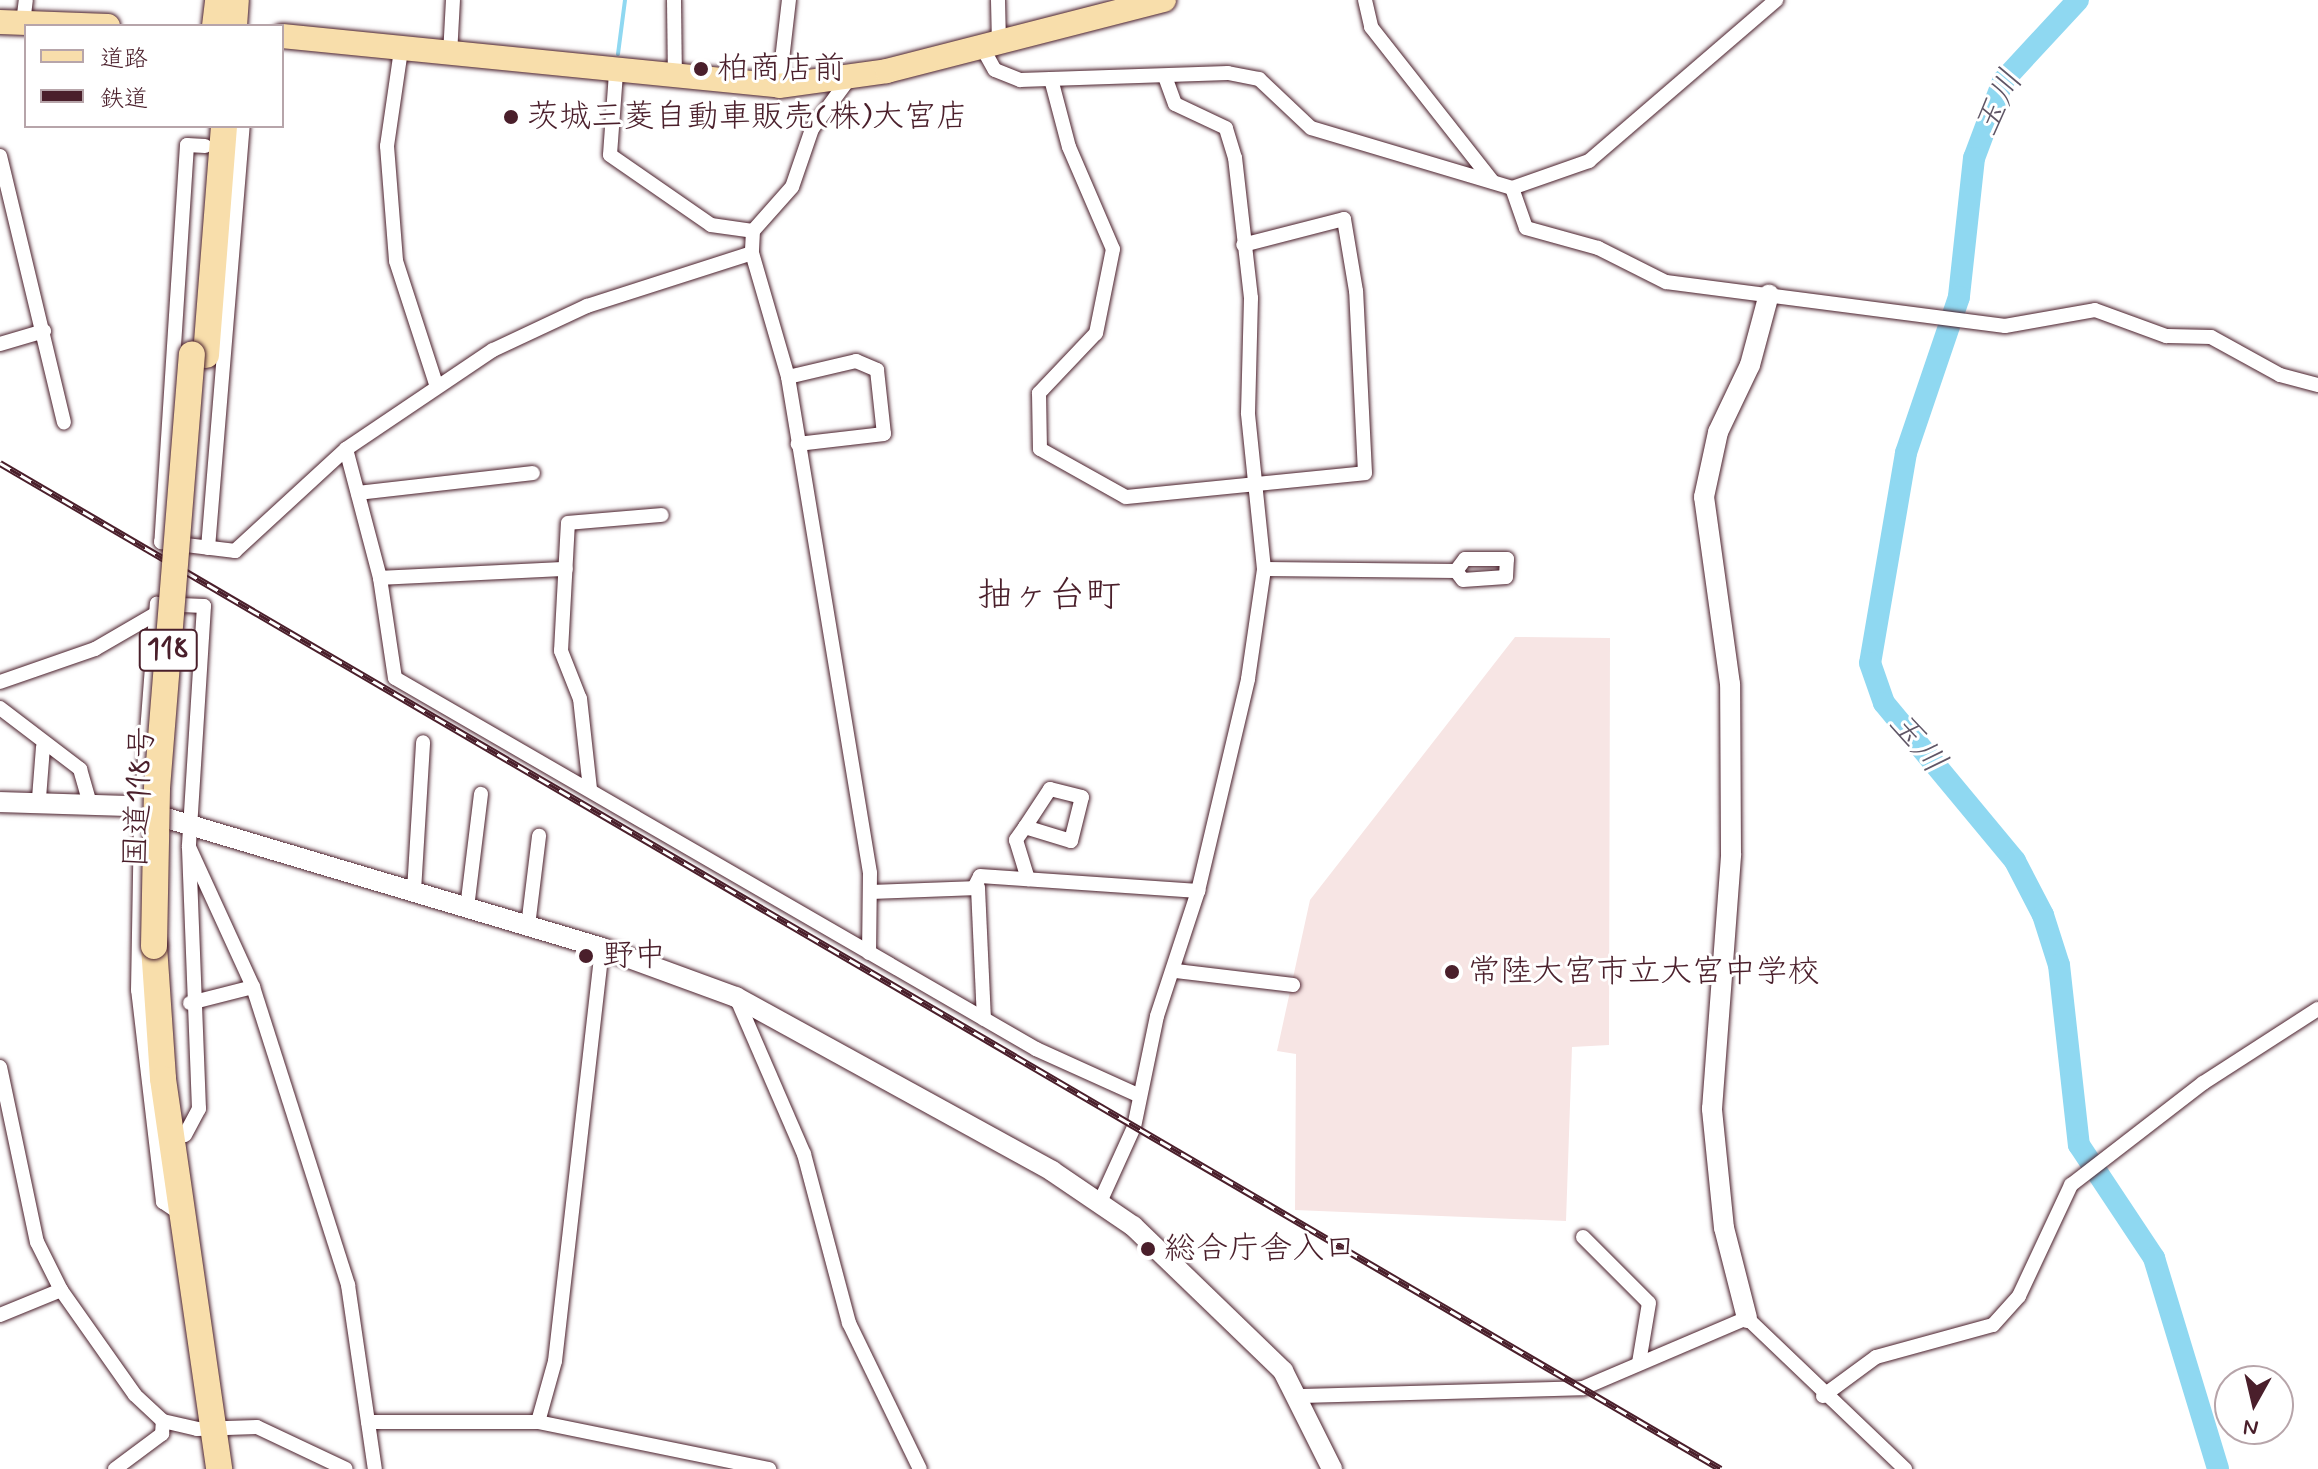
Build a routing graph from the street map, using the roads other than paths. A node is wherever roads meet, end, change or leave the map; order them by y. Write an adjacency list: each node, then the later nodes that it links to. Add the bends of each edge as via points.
1 (218, 0): 12 (highway)
2 (236, 0): 13 (highway)
3 (453, 0): 17 (street)
4 (674, 0): 20 (street)
5 (789, 0): 23 (street)
6 (998, 0): 15 (street)
7 (1164, 0): 15 (main road)
8 (1365, 0): 28 (street, via 1371,27)
9 (1776, 0): 29 (street, via 1589,161)
10 (16, 15): 11 (main road)
11 (91, 24)
12 (215, 24)
13 (234, 24)
14 (284, 36): 16 (main road)
15 (990, 45): 21 (street, via 1006,77); 22 (main road)
16 (401, 50): 17 (main road); 38 (street, via 387,146 396,261)
17 (450, 55): 18 (main road)
18 (616, 73): 20 (main road); 30 (street, via 610,155 711,225)
19 (1165, 77): 21 (street); 28 (street, via 1259,79 1311,128); 31 (street, via 1175,104 1226,128)
20 (675, 79): 23 (main road)
21 (1051, 79): 44 (street, via 1069,147 1113,249 1096,333 1039,393 1040,449 1126,497)
22 (848, 80): 23 (main road); 30 (street, via 812,129 792,187)
23 (779, 86)
24 (224, 128): 36 (highway, 国道118号 / 118)
25 (243, 128): 47 (street)
26 (206, 136): 36 (highway, 国道118号 / 118); 47 (street, via 187,145 161,542)
27 (0, 156): 34 (street)
28 (1493, 182): 29 (street)
29 (1512, 188): 33 (street, via 1526,228 1598,248 1666,282)
30 (753, 231): 32 (street)
31 (1243, 245): 44 (street); 44 (street, via 1344,219 1356,291 1365,473)
32 (752, 253): 37 (street); 38 (street, via 539,325)
33 (1769, 294): 39 (street, via 2005,326 2095,310 2166,336 2211,337 2280,375); 92 (street, via 1750,365 1718,432 1704,497 1730,684 1731,854 1714,1137 1724,1228)
34 (44, 331): 35 (street); 40 (street)
35 (0, 344)
36 (199, 355): 74 (highway, 国道118号 / 118)
37 (788, 377): 41 (street); 41 (street, via 856,361 877,370 884,434)
38 (436, 384): 42 (street)
39 (2318, 385)
40 (64, 422)
41 (798, 444): 71 (street)
42 (346, 449): 45 (street); 47 (street, via 235,551)
43 (533, 473): 45 (street)
44 (1258, 488): 49 (street)
45 (358, 493): 51 (street)
46 (662, 515): 48 (street, via 568,523)
47 (208, 548)
48 (566, 569): 51 (street); 57 (street, via 561,651 580,699)
49 (1264, 569): 50 (street); 70 (street, via 1248,679)
50 (1456, 571)
51 (380, 578): 57 (street, via 395,678)
52 (157, 613): 53 (street, via 95,649); 62 (street); 63 (street, via 157,604 204,606)
53 (0, 682)
54 (0, 708): 56 (street)
55 (423, 742): 69 (street)
56 (43, 747): 59 (street); 60 (street, via 80,769)
57 (590, 789): 76 (street)
58 (481, 794): 72 (street)
59 (39, 798): 60 (street); 61 (street)
60 (89, 801): 62 (street)
61 (0, 802)
62 (141, 810): 63 (street); 88 (street, via 145,1081 163,1202)
63 (188, 825): 66 (street); 69 (street)
64 (1025, 827): 67 (street, via 1016,840)
65 (539, 836): 73 (street)
66 (189, 847): 79 (street); 81 (street)
67 (1028, 879): 68 (street, via 980,876); 70 (street)
68 (974, 888): 71 (street); 83 (street)
69 (414, 891): 72 (street)
70 (1198, 891): 77 (street)
71 (871, 892): 76 (street)
72 (467, 908): 73 (street)
73 (528, 926): 75 (street)
74 (162, 947): 86 (highway, 国道118号 / 118); 88 (highway, 国道118号 / 118)
75 (602, 948): 80 (street); 98 (street, via 555,1361)
76 (869, 953): 83 (street)
77 (1176, 971): 78 (street); 85 (street)
78 (1293, 985)
79 (253, 987): 81 (street); 97 (street, via 348,1285)
80 (736, 997): 87 (street); 106 (street, via 804,1154 849,1323)
81 (190, 1003): 86 (street, via 199,1109)
82 (2318, 1009): 95 (street, via 2071,1185 2019,1296 1993,1325 1876,1357)
83 (984, 1019): 85 (street)
84 (2, 1076): 90 (street, via 37,1242)
85 (1138, 1095): 87 (street, via 1134,1127)
86 (185, 1135): 99 (highway, 国道118号 / 118)
87 (1100, 1202): 94 (street, via 1235,1317)
88 (181, 1214): 99 (highway, 国道118号 / 118)
89 (1583, 1237): 93 (street, via 1649,1303)
90 (61, 1290): 91 (street); 96 (street, via 135,1395)
91 (0, 1315)
92 (1747, 1318): 93 (street); 95 (street)
93 (1639, 1363): 94 (street, via 1560,1391)
94 (1300, 1396): 107 (street)
95 (1823, 1396): 108 (street)
96 (163, 1421): 99 (street); 101 (street, via 162,1434 142,1454)
97 (368, 1422): 98 (street); 104 (street)
98 (538, 1422): 105 (street)
99 (221, 1429): 100 (street, via 257,1427); 102 (highway, 国道118号 / 118); 103 (highway, 国道118号 / 118)
100 (337, 1468)
101 (115, 1469)
102 (219, 1469)
103 (236, 1469)
104 (375, 1469)
105 (769, 1469)
106 (920, 1469)
107 (1332, 1469)
108 (1905, 1469)

